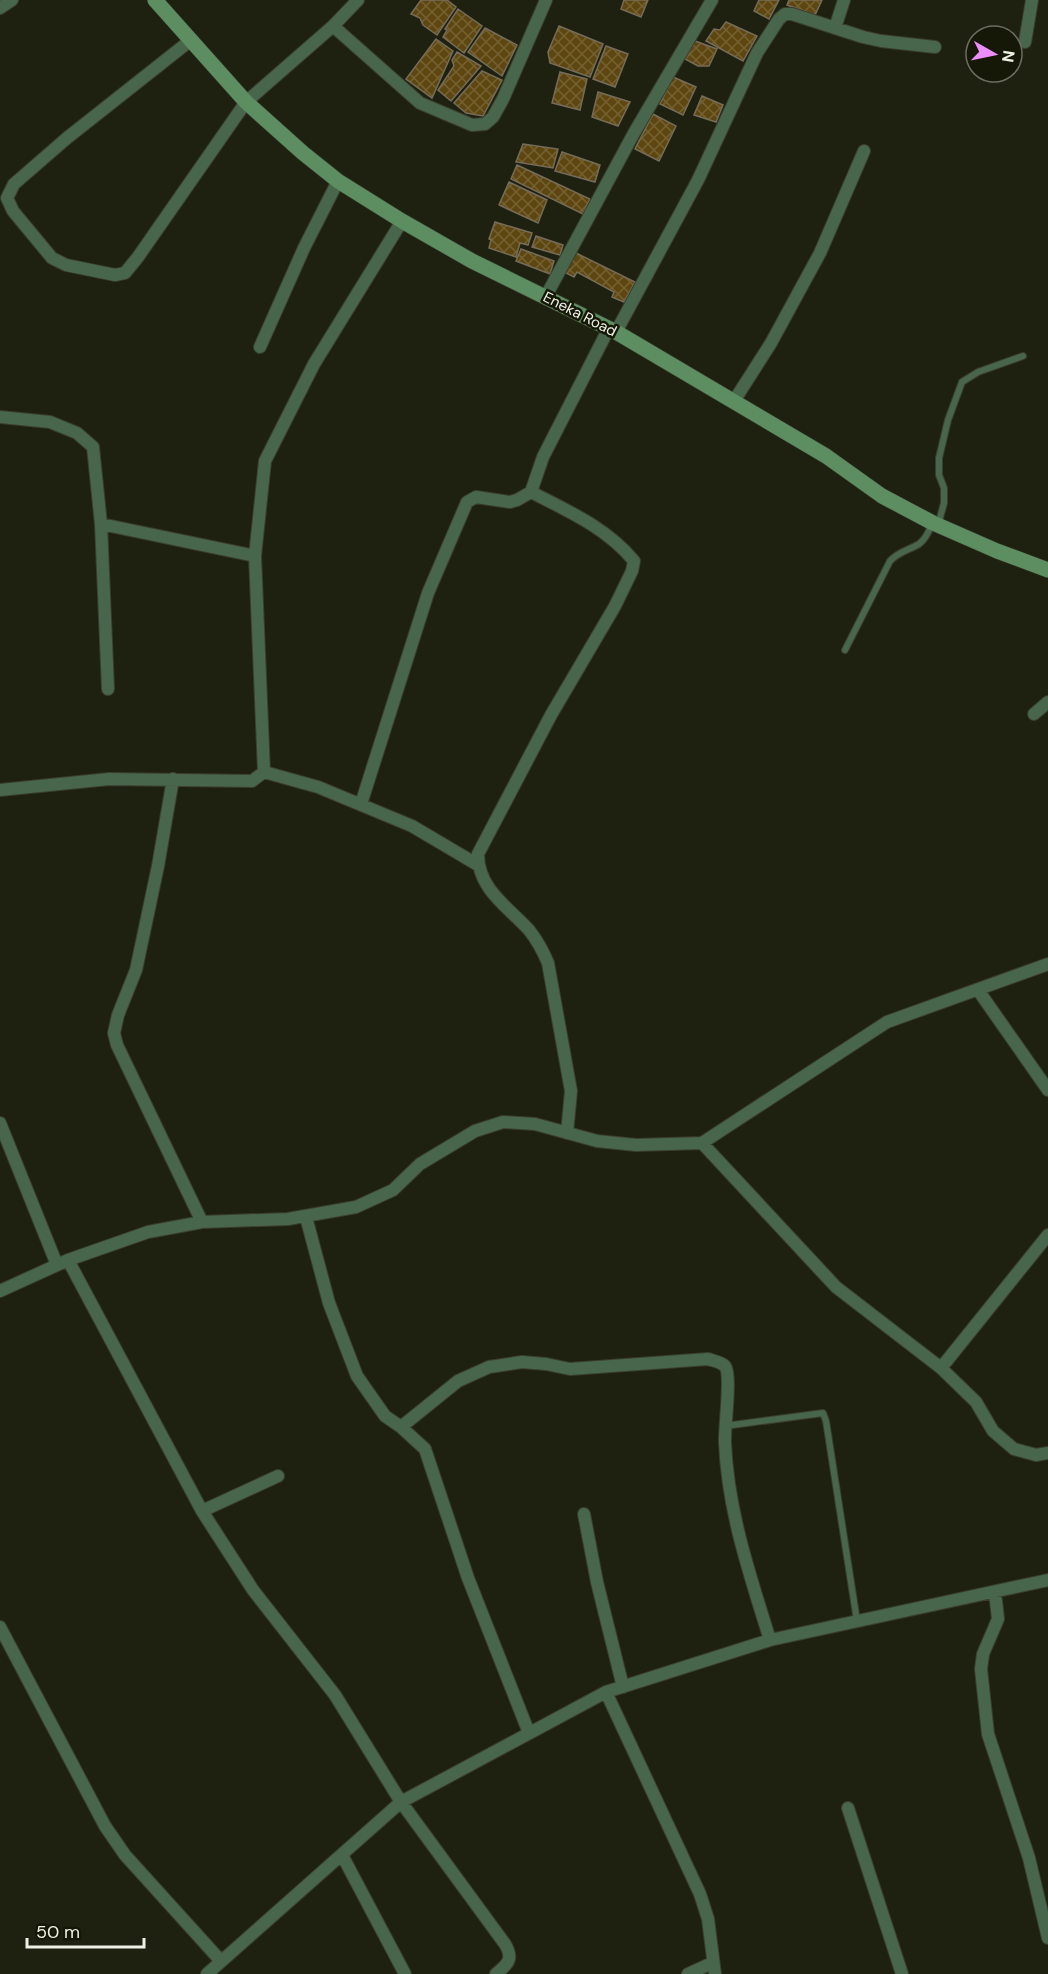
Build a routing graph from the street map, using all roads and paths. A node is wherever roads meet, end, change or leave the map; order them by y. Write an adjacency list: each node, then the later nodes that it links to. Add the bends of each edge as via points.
1 (12, 0): 8 (street)
2 (154, 0): 11 (main road, Eneka Road)
3 (358, 0): 9 (street)
4 (546, 0): 9 (street, via 503,99 485,124 472,125 420,103)
5 (712, 0): 18 (street)
6 (844, 0): 10 (street)
7 (1032, 0): 12 (street)
8 (0, 8)
9 (333, 26): 14 (street)
10 (836, 28): 13 (street, via 881,41); 19 (street, via 792,14 779,20 757,53 698,180)
11 (191, 40): 14 (main road, Eneka Road); 14 (street, via 14,184 7,198 13,211 52,258 66,265 115,275 125,273)
12 (1025, 42)
13 (935, 48)
14 (246, 102): 16 (main road, Eneka Road)
15 (864, 151): 22 (street, via 820,253 771,343)
16 (338, 181): 17 (main road, Eneka Road); 20 (street)
17 (402, 221): 18 (main road, Eneka Road, via 472,261); 27 (street, via 314,364 265,461)
18 (546, 296): 19 (main road, Eneka Road)
19 (613, 330): 22 (main road, Eneka Road); 24 (street, via 543,457)
20 (260, 347)
21 (1023, 356): 26 (lane, via 962,382 939,458 944,495)
22 (734, 400): 26 (main road, Eneka Road, via 826,456 882,496)
23 (0, 417): 25 (street, via 50,422 77,433 93,447)
24 (531, 492): 36 (street, via 510,502 476,497 467,502 429,593); 37 (street, via 594,524 634,561 615,606 551,715 478,854)
25 (101, 524): 27 (street); 30 (street)
26 (935, 524): 28 (main road, Eneka Road); 29 (lane, via 920,543 890,561)
27 (255, 556): 33 (street)
28 (1048, 570)
29 (845, 650)
30 (108, 689)
31 (1048, 702): 32 (street)
32 (1034, 714)
33 (264, 772): 34 (street, via 252,781); 36 (street)
34 (173, 779): 35 (street, via 109,779); 45 (street, via 136,970 114,1034)
35 (0, 790)
36 (361, 804): 37 (street, via 412,826)
37 (478, 865): 42 (street, via 492,893 529,931 548,963 571,1091)
38 (1048, 964): 39 (street)
39 (978, 990): 40 (street); 43 (street, via 887,1022)
40 (1048, 1090)
41 (0, 1123): 47 (street)
42 (567, 1133): 43 (street, via 636,1145); 44 (street, via 535,1124 503,1122 475,1131 420,1164 393,1190 356,1207)
43 (702, 1143): 49 (street, via 836,1287)
44 (306, 1217): 45 (street); 51 (street, via 329,1303 357,1376 385,1416)
45 (202, 1222): 47 (street, via 148,1232)
46 (1048, 1235): 49 (street)
47 (62, 1262): 48 (street); 54 (street)
48 (0, 1290)
49 (940, 1368): 52 (street, via 976,1402 993,1431 1014,1449 1036,1455)
50 (724, 1426): 51 (street, via 727,1369 708,1359 570,1369 522,1362 489,1367 458,1381); 58 (lane, via 823,1413); 60 (street, via 739,1542)
51 (401, 1427): 63 (street, via 425,1449 468,1578)
52 (1048, 1453)
53 (278, 1476): 54 (street)
54 (202, 1510): 64 (street, via 253,1590 335,1695)
55 (584, 1514): 61 (street)
56 (1048, 1580): 57 (street)
57 (995, 1592): 58 (street); 67 (street, via 998,1618 981,1669 988,1734 1029,1858)
58 (857, 1621): 60 (street)
59 (0, 1627): 68 (street, via 105,1827 125,1855)
60 (770, 1640): 61 (street)
61 (623, 1687): 62 (street)
62 (606, 1692): 63 (street); 69 (street, via 700,1894 708,1919)
63 (529, 1733): 64 (street)
64 (401, 1802): 66 (street); 72 (street, via 510,1953 510,1960)
65 (848, 1808): 74 (street)
66 (342, 1855): 68 (street); 71 (street)
67 (1048, 1938)
68 (220, 1960): 70 (street)
69 (714, 1969): 73 (street)
70 (207, 1974)
71 (405, 1974)
72 (496, 1974)
73 (688, 1974)
74 (902, 1974)

